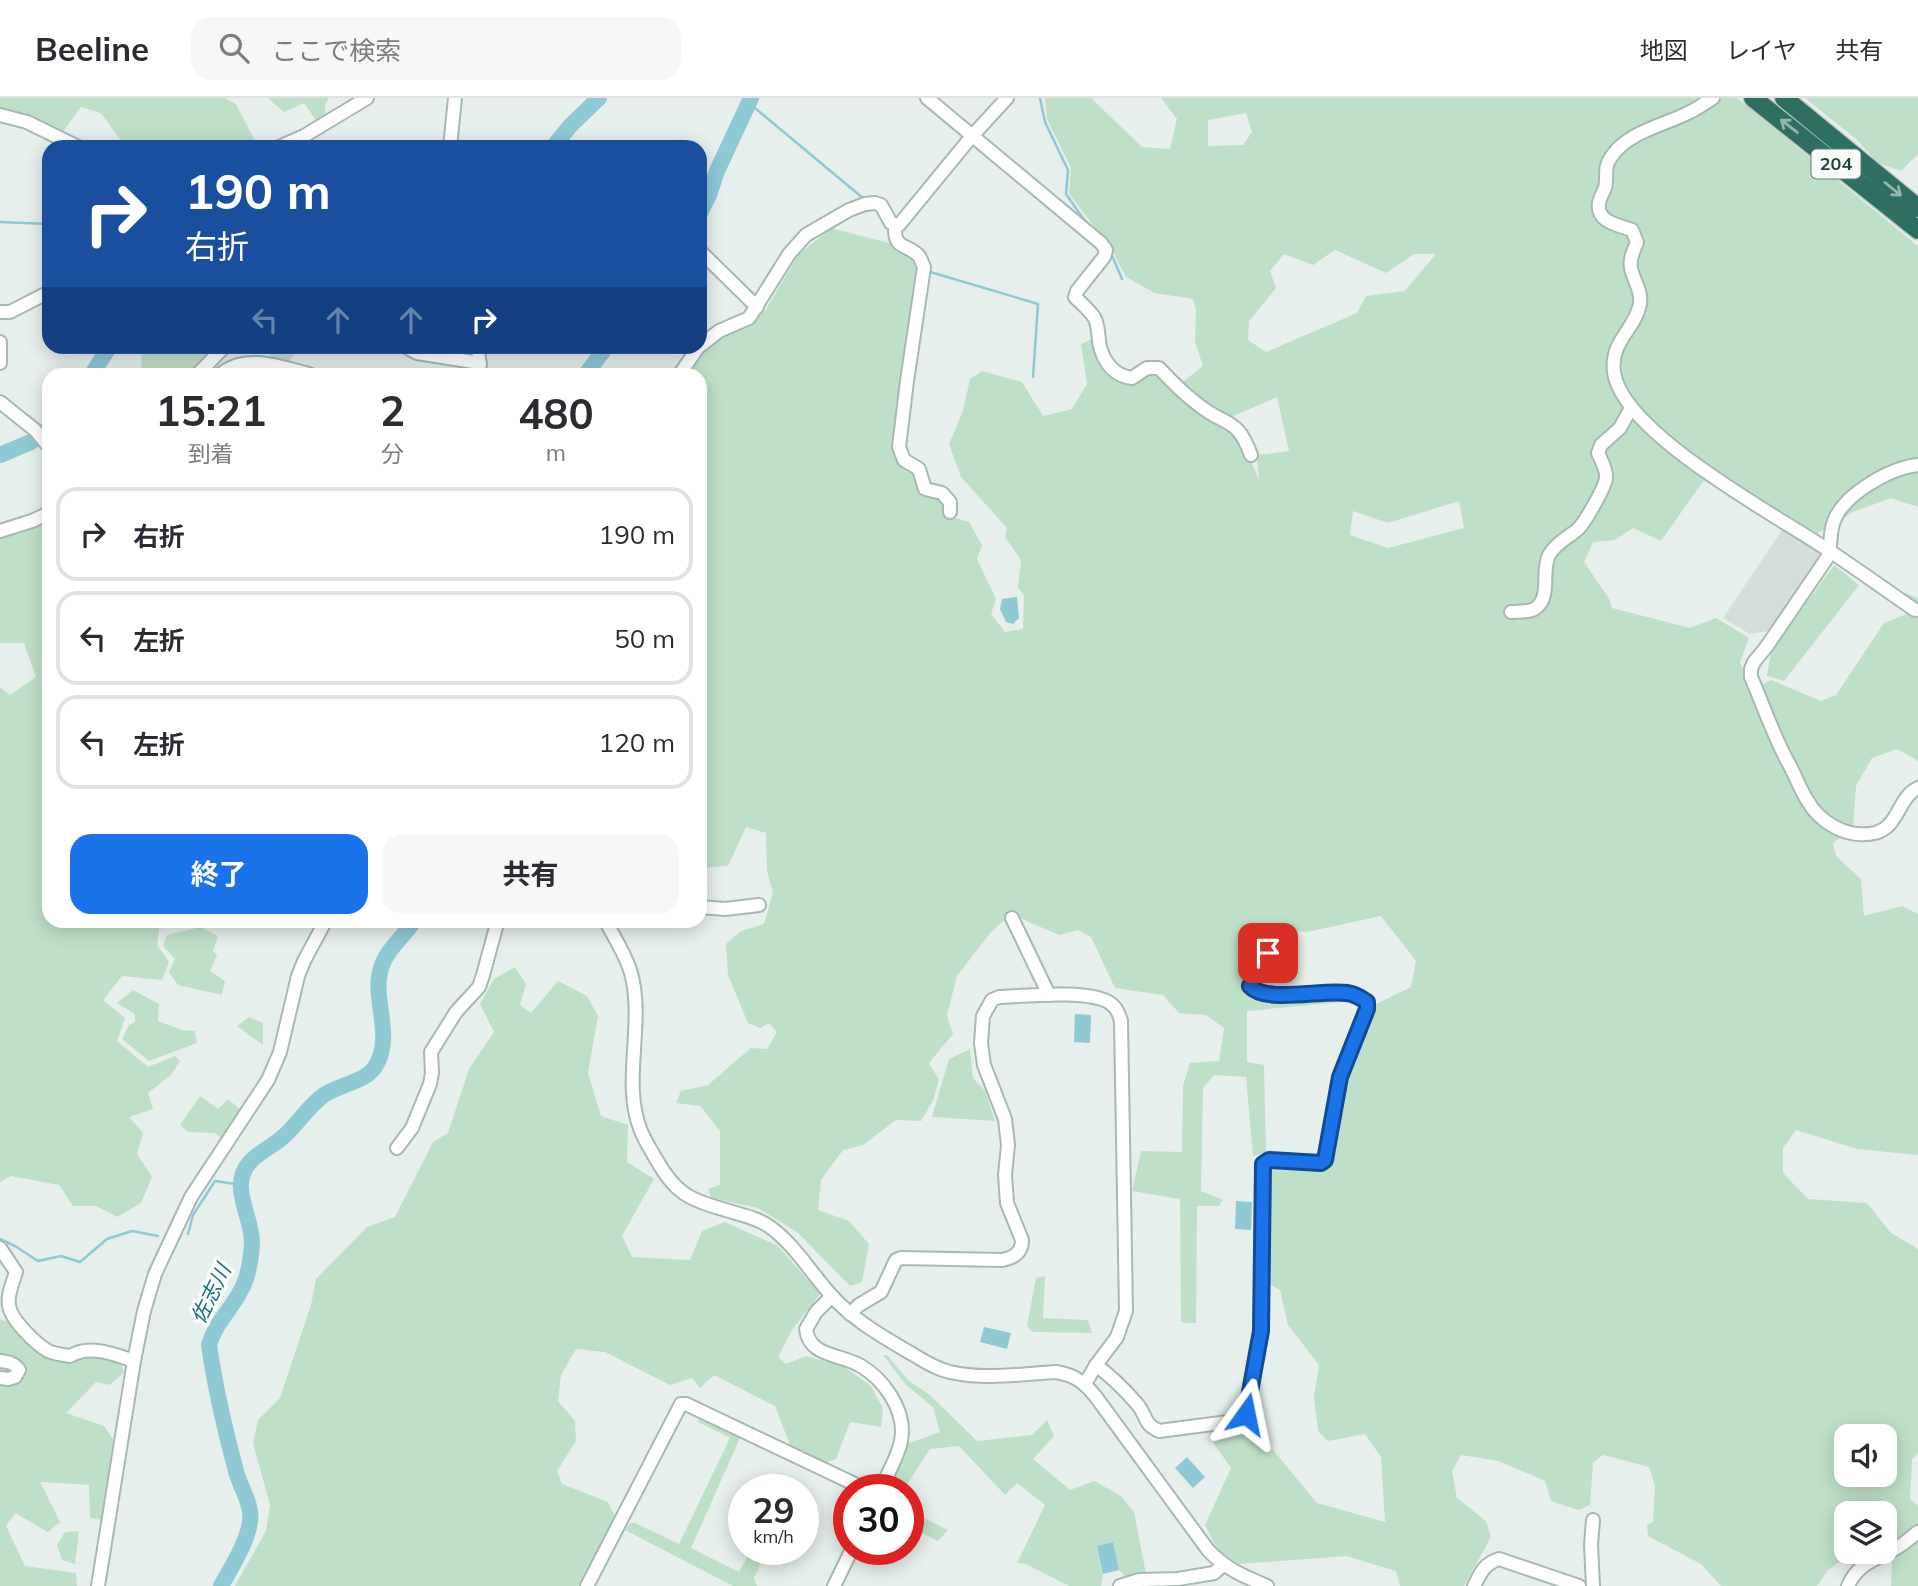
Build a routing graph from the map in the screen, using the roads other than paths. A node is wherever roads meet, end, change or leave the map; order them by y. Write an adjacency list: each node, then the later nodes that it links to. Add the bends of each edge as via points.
1 (367, 98): 11 (street)
2 (455, 98): 12 (street)
3 (927, 98): 9 (street)
4 (1007, 98): 9 (street)
5 (1713, 98): 30 (street, via 1618,148 1605,172 1599,212 1602,218 1632,230 1637,242 1631,268 1640,302 1613,360 1614,375)
6 (1753, 98): 15 (highway, 204, one-way to 6)
7 (1784, 98): 13 (highway, 204, one-way to 13)
8 (0, 116): 10 (street, via 27,122)
9 (972, 135): 14 (street); 32 (street, via 1106,250 1075,297 1093,316 1101,350 1114,372 1132,378 1147,368 1159,368 1203,409 1231,423 1245,437)
10 (64, 140)
11 (295, 140)
12 (451, 140)
13 (1918, 208)
14 (895, 225): 18 (street, via 881,205 865,204 806,235); 34 (street, via 894,237 919,256 924,267 900,447 904,460 919,469 925,489 942,493 950,502)
15 (1918, 230)
16 (707, 258): 18 (street)
17 (42, 296): 19 (street, via 10,312)
18 (757, 307): 20 (street, via 749,318)
19 (0, 312)
20 (707, 340)
21 (0, 342): 24 (street)
22 (217, 354): 25 (street)
23 (421, 354): 28 (street)
24 (0, 363)
25 (204, 368)
26 (233, 368): 27 (street, via 247,363)
27 (286, 368)
28 (476, 368)
29 (0, 402): 31 (street)
30 (1631, 408): 37 (street, via 1680,453); 39 (street, via 1620,428 1601,445 1598,453 1606,479 1585,522 1549,555 1544,599 1532,611)
31 (42, 439)
32 (1251, 455)
33 (1918, 466): 37 (street, via 1883,475 1846,502 1833,523)
34 (950, 512)
35 (42, 516): 36 (street)
36 (0, 531)
37 (1830, 551): 38 (street); 40 (street, via 1754,662 1751,677 1807,801 1830,824 1856,834 1875,833 1893,821 1911,791)
38 (1915, 610)
39 (1511, 612)
40 (1918, 788)
41 (759, 905): 42 (street)
42 (707, 908)
43 (1012, 918): 48 (street)
44 (322, 928): 53 (street, via 298,976 280,1052 268,1080 191,1197 171,1236 144,1311)
45 (496, 928): 49 (street, via 479,987 430,1052 430,1084 412,1128)
46 (609, 928): 51 (street, via 634,987 636,1118 666,1177 705,1205 770,1226)
47 (1277, 933): 55 (street, via 1250,986 1254,991 1273,995 1344,992 1367,1002 1367,1009 1340,1077 1325,1160 1269,1160 1263,1164 1261,1331 1246,1414 1228,1422 1152,1428 1142,1409)
48 (1049, 995): 52 (street, via 999,997 983,1016 984,1065 1004,1119 1007,1203 1022,1240 1019,1251 1002,1260 901,1258 881,1292); 55 (street, via 1109,1002 1121,1021 1126,1311 1117,1337)
49 (397, 1148)
50 (0, 1248): 53 (street, via 16,1272 9,1310 44,1348 70,1356 78,1351 105,1352)
51 (832, 1296): 52 (street); 59 (street, via 810,1320 808,1340 827,1354 859,1364 892,1398 902,1434)
52 (850, 1314): 57 (street, via 947,1372 972,1376 1056,1372)
53 (134, 1361): 64 (street)
54 (0, 1362): 56 (street, via 19,1370 15,1377)
55 (1096, 1365): 57 (street)
56 (0, 1378)
57 (1085, 1384): 63 (street)
58 (833, 1474): 65 (street, via 681,1404)
59 (888, 1474)
60 (1593, 1520): 71 (street)
61 (1918, 1532): 72 (street, via 1861,1566)
62 (844, 1565): 66 (street)
63 (1223, 1565): 67 (street, via 1214,1573); 68 (street)
64 (98, 1586)
65 (587, 1586)
66 (834, 1586)
67 (1120, 1586)
68 (1267, 1586)
69 (1474, 1586): 70 (street, via 1489,1562 1499,1559)
70 (1579, 1586)
71 (1592, 1586)
72 (1848, 1586)

